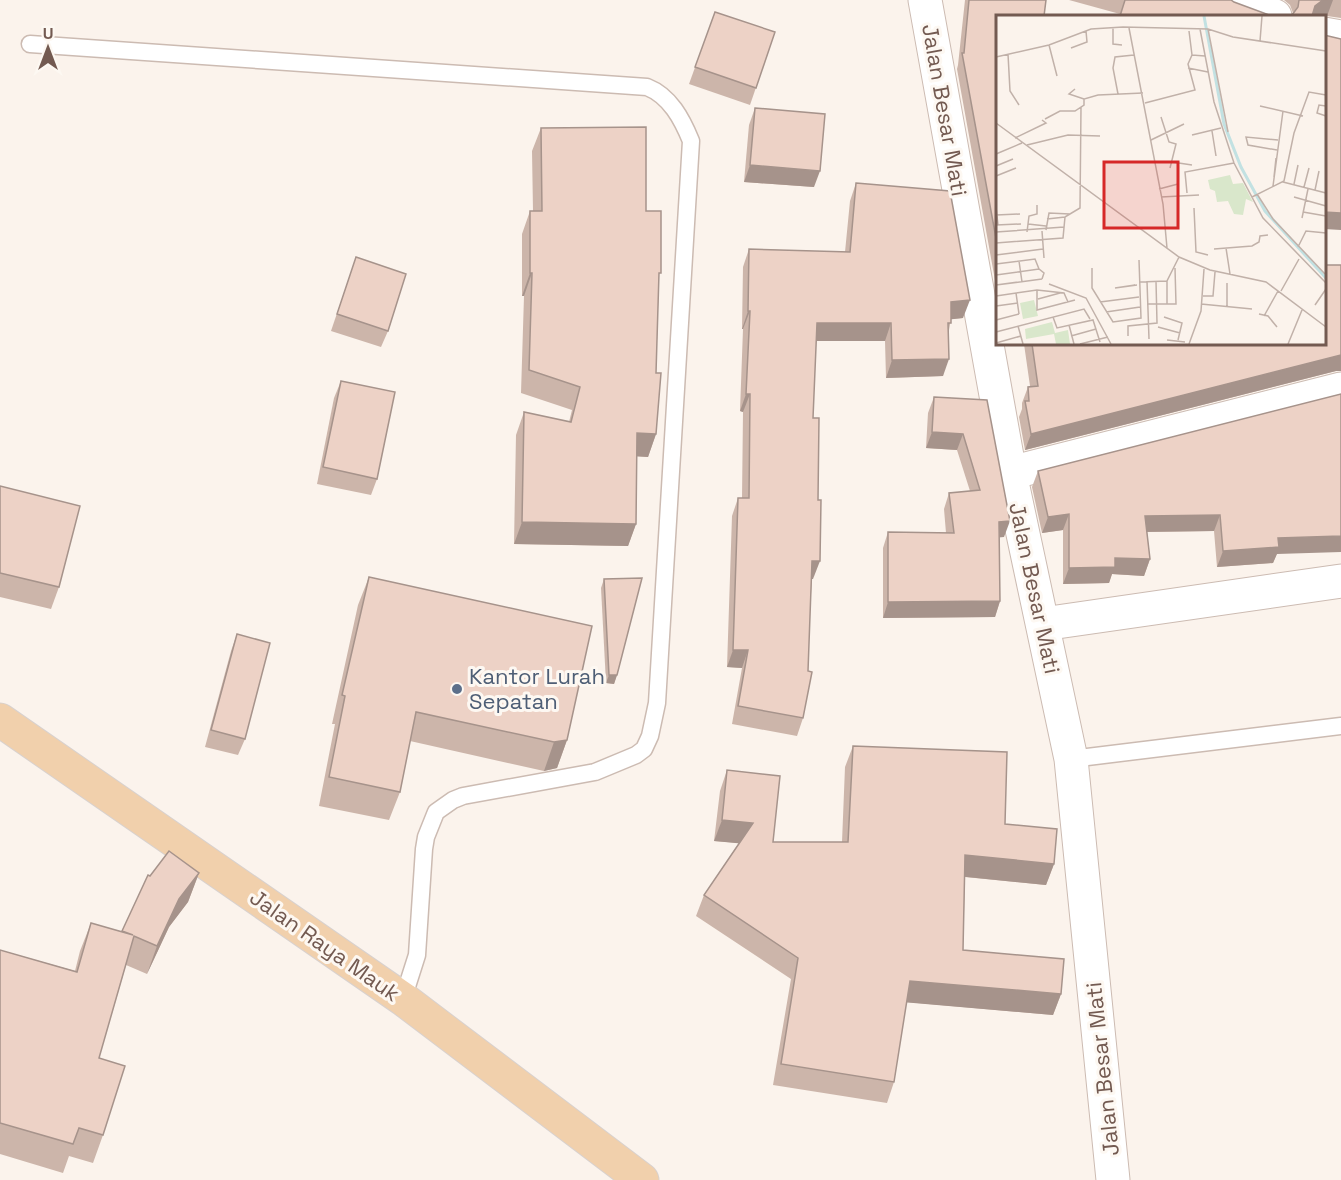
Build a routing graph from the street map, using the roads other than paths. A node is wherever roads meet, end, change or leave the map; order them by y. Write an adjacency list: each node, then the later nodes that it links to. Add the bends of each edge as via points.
1 (926, 0): 8 (street, Jalan Besar Mati)
2 (1234, 6): 3 (street)
3 (1271, 15)
4 (1326, 34): 5 (street)
5 (1341, 37)
6 (30, 44): 14 (lane, via 647,87 665,97 685,125 691,141 657,703 650,736 636,755 595,772 473,793 436,812 424,849 417,955)
7 (1341, 388): 8 (street)
8 (1010, 473): 10 (street, Jalan Besar Mati)
9 (1341, 581): 10 (street)
10 (1043, 624): 13 (street, Jalan Besar Mati)
11 (0, 720): 14 (main road, Jalan Raya Mauk)
12 (1341, 726): 13 (lane)
13 (1071, 759): 16 (street, Jalan Besar Mati)
14 (403, 999): 15 (main road, Jalan Raya Mauk)
15 (642, 1180)
16 (1113, 1180)

